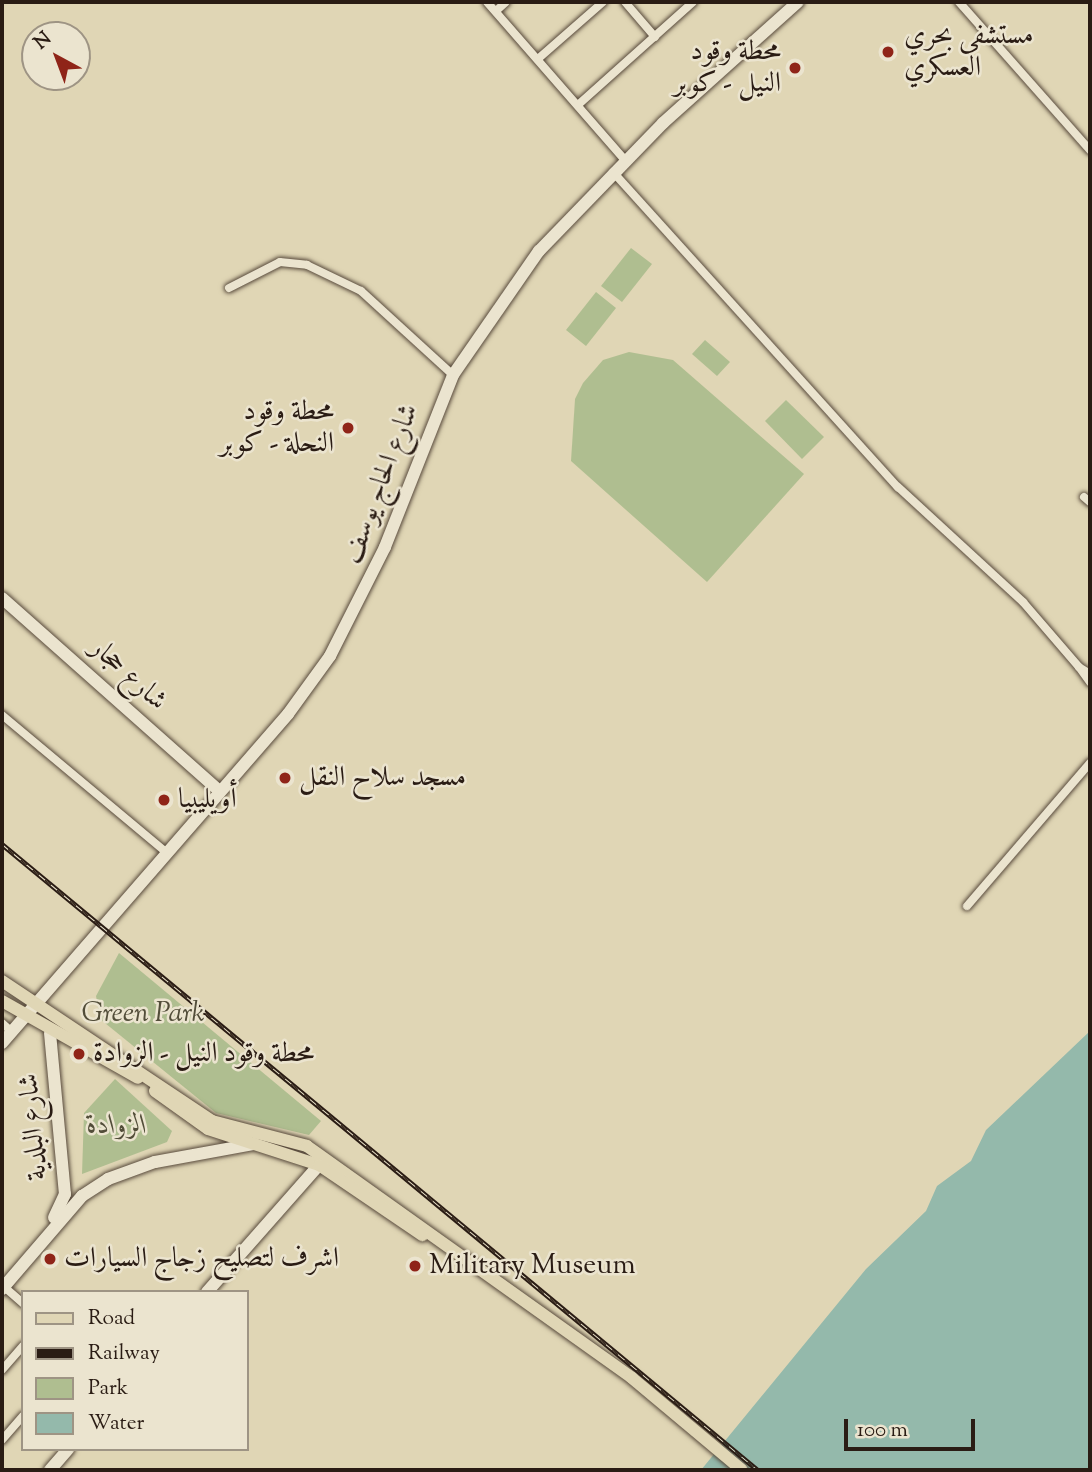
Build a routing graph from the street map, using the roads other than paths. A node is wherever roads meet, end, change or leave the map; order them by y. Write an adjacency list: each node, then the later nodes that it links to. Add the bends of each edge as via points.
1 (487, 2): 8 (street)
2 (506, 2): 8 (street)
3 (603, 2): 10 (street)
4 (625, 2): 9 (street)
5 (693, 2): 9 (street)
6 (798, 2): 13 (main road, شارع الحاج يوسف)
7 (959, 2): 12 (street)
8 (495, 11): 10 (street)
9 (655, 37): 11 (street)
10 (539, 58): 11 (street)
11 (579, 104): 13 (street)
12 (1090, 150)
13 (625, 160): 14 (main road, شارع الحاج يوسف)
14 (613, 172): 16 (main road, شارع الحاج يوسف, via 539,251); 18 (street, via 898,487 1023,602)
15 (229, 288): 16 (street, via 280,262 307,265 361,291)
16 (453, 375): 23 (main road, شارع الحاج يوسف, via 360,604 288,714)
17 (2, 598): 23 (main road, شارع حجار)
18 (1079, 667): 19 (street); 20 (street)
19 (1090, 674)
20 (1090, 682)
21 (2, 715): 24 (street)
22 (1090, 763): 25 (street)
23 (219, 791): 24 (main road, شارع الحاج يوسف)
24 (166, 852): 28 (main road, شارع الحاج يوسف)
25 (967, 906)
26 (2, 981): 28 (main road)
27 (2, 1001): 29 (main road)
28 (34, 1007): 29 (main road, شارع الحاج يوسف); 40 (main road, via 102,1043 212,1121 307,1146)
29 (23, 1018): 30 (main road, شارع الحاج يوسف); 31 (main road)
30 (7, 1027): 32 (main road, شارع الحاج يوسف)
31 (50, 1032): 33 (main road, via 81,1042 208,1129); 35 (main road, شارع البلدية, via 65,1194 60,1211)
32 (2, 1043)
33 (254, 1144): 34 (main road); 35 (main road, شارع البلدية, via 155,1162 108,1180 82,1196)
34 (319, 1165): 36 (main road); 40 (main road)
35 (2, 1285): 37 (street)
36 (209, 1290)
37 (21, 1301)
38 (21, 1348): 39 (street)
39 (2, 1370)
40 (663, 1409): 45 (main road); 46 (main road)
41 (21, 1418): 42 (street)
42 (2, 1440)
43 (66, 1451): 44 (main road)
44 (50, 1470)
45 (732, 1470)
46 (742, 1470)

